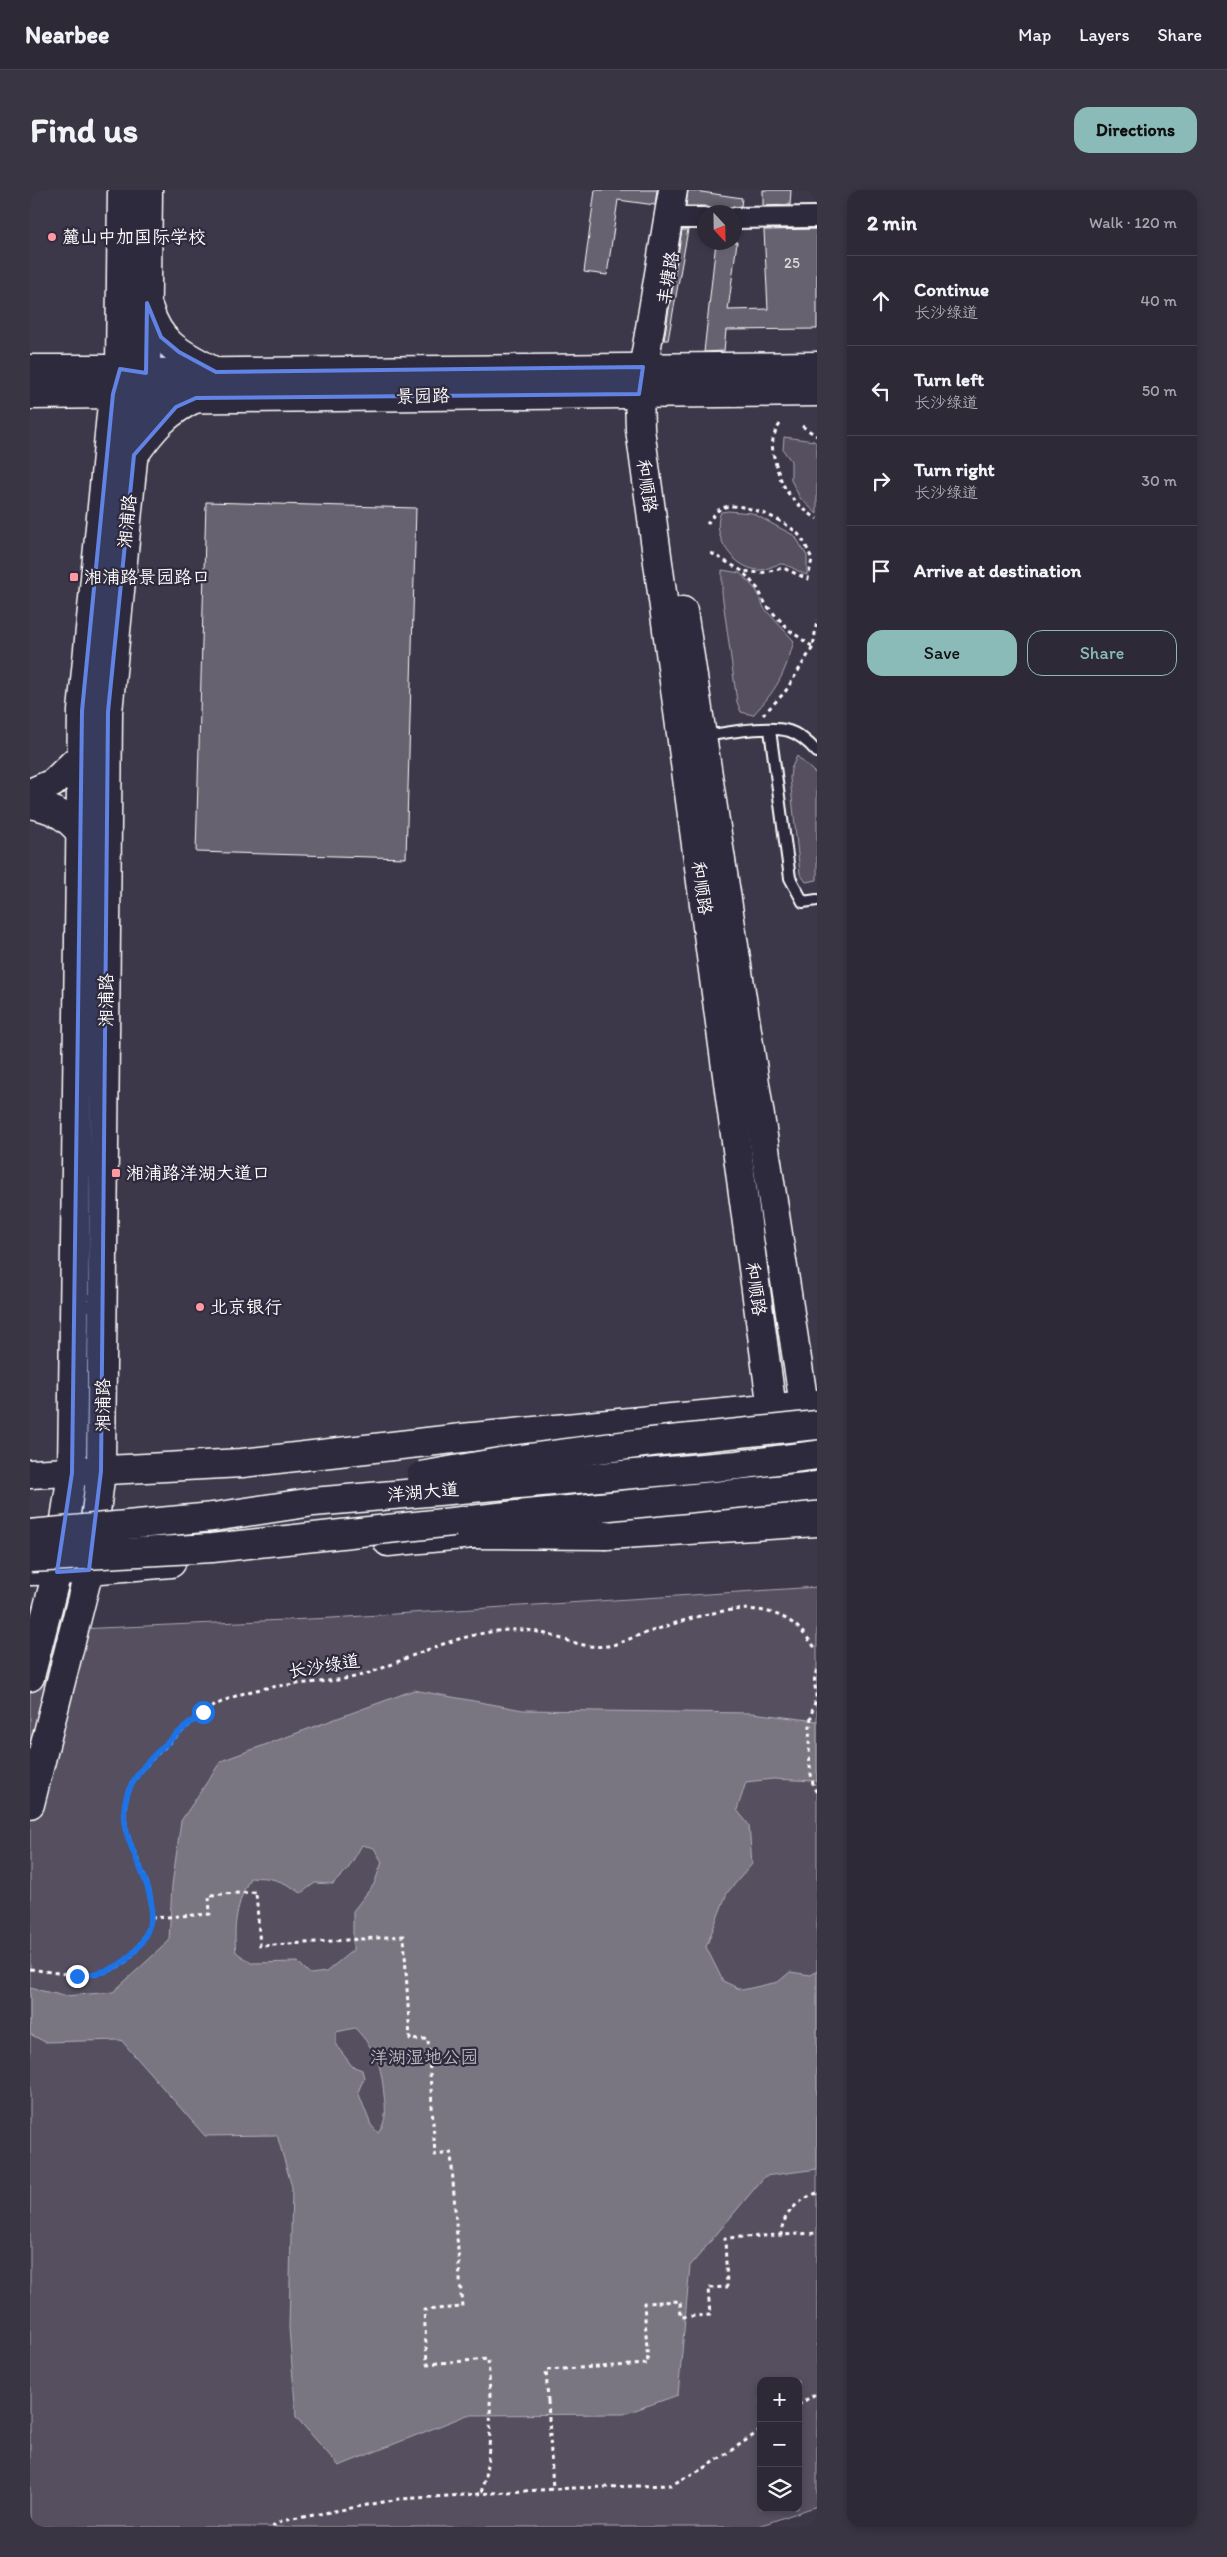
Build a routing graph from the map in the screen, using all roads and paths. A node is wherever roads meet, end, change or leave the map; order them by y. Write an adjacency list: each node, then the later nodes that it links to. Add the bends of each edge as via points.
1 (122, 190): 13 (main road, 湘浦路)
2 (148, 190): 8 (main road, 湘浦路)
3 (673, 190): 9 (main road)
4 (684, 190): 5 (main road, 丰塘路)
5 (691, 218): 9 (main road, 丰塘路)
6 (742, 218): 7 (street)
7 (817, 218)
8 (147, 303): 12 (main road, via 161,336 179,352); 13 (main road, 湘浦路)
9 (648, 366): 10 (main road, 景园路); 12 (main road, 景园路); 15 (main road, 和顺路)
10 (817, 366)
11 (30, 369): 13 (main road, 景园路)
12 (216, 372): 13 (main road, 景园路)
13 (130, 384): 16 (main road, 景园路); 17 (main road, 景园路); 21 (main road, 湘浦路); 32 (main road, 湘浦路, via 82,711)
14 (817, 392): 15 (main road, 景园路)
15 (645, 394): 17 (main road, 景园路); 30 (main road, 和顺路); 37 (main road, 和顺路, via 640,429)
16 (30, 395)
17 (196, 398): 21 (main road, via 176,407 152,430)
18 (780, 424): 22 (path, via 772,436 777,474 787,492)
19 (802, 426): 20 (path)
20 (817, 436)
21 (134, 455): 40 (main road, 湘浦路, via 108,712)
22 (817, 520)
23 (707, 524): 25 (path, via 719,509 726,506 748,507 772,517 798,534 812,559 808,579 783,568 761,574)
24 (711, 553): 25 (path)
25 (742, 571): 27 (path, via 758,589 766,605 790,630)
26 (817, 620): 27 (path)
27 (813, 647): 28 (path, via 785,692)
28 (760, 717)
29 (770, 730): 30 (lane, via 761,728); 31 (lane, via 789,731 808,742); 36 (lane, via 790,878 803,902)
30 (703, 736): 38 (main road, 和顺路)
31 (817, 752)
32 (81, 756): 33 (main road, via 53,783); 35 (main road, 湘浦路)
33 (30, 793)
34 (30, 804): 35 (main road, via 60,812)
35 (80, 832): 41 (main road, 湘浦路)
36 (817, 900)
37 (772, 1409): 38 (main road); 40 (main road, via 462,1438 242,1463)
38 (812, 1411): 45 (main road, bridge, via 651,1442 500,1462 379,1483)
39 (817, 1455): 45 (main road, 洋湖大道, bridge, via 737,1465)
40 (101, 1471): 41 (main road); 50 (main road, 湘浦路)
41 (72, 1473): 42 (main road); 52 (main road, 湘浦路)
42 (30, 1474)
43 (817, 1486): 48 (main road, 洋湖大道, bridge)
44 (817, 1501): 50 (main road)
45 (313, 1502): 47 (main road, 洋湖大道, bridge, via 213,1517)
46 (817, 1522): 48 (main road, bridge, via 606,1535 515,1536 426,1532 362,1533)
47 (30, 1534)
48 (299, 1539): 49 (main road, 洋湖大道, bridge, via 212,1548)
49 (30, 1558)
50 (89, 1570): 52 (main road); 57 (main road, 湘浦路)
51 (30, 1572): 52 (main road)
52 (57, 1572): 55 (main road, 湘浦路)
53 (817, 1650): 58 (path, 长沙绿道, via 789,1620 761,1609 730,1609 607,1646 583,1645 527,1630 478,1634 351,1678 269,1688 232,1697 203,1712 169,1742 143,1768 127,1795 124,1818 127,1835 150,1891)
54 (817, 1670): 56 (path, via 813,1683 816,1697 811,1712 810,1738 812,1785)
55 (30, 1677)
56 (817, 1793)
57 (30, 1804)
58 (151, 1918): 59 (path, 长沙绿道, via 146,1936 133,1955 102,1974 77,1976); 67 (path, via 210,1914 209,1895 256,1892 260,1946 404,1936 410,2040 428,2040 435,2155 451,2154 462,2307 424,2310 427,2364 488,2359 488,2467)
59 (30, 1968)
60 (817, 2193): 62 (path, via 802,2198 790,2211)
61 (817, 2233): 62 (path)
62 (781, 2235): 66 (path, bridge, via 724,2238 727,2287 708,2288 710,2315 681,2317 680,2301 644,2304 648,2364 546,2370)
63 (817, 2393): 64 (path)
64 (802, 2402)
65 (757, 2433): 66 (path, via 708,2466 671,2485)
66 (553, 2489): 67 (path)
67 (482, 2493): 68 (path, via 399,2499 282,2521)
68 (272, 2527)

